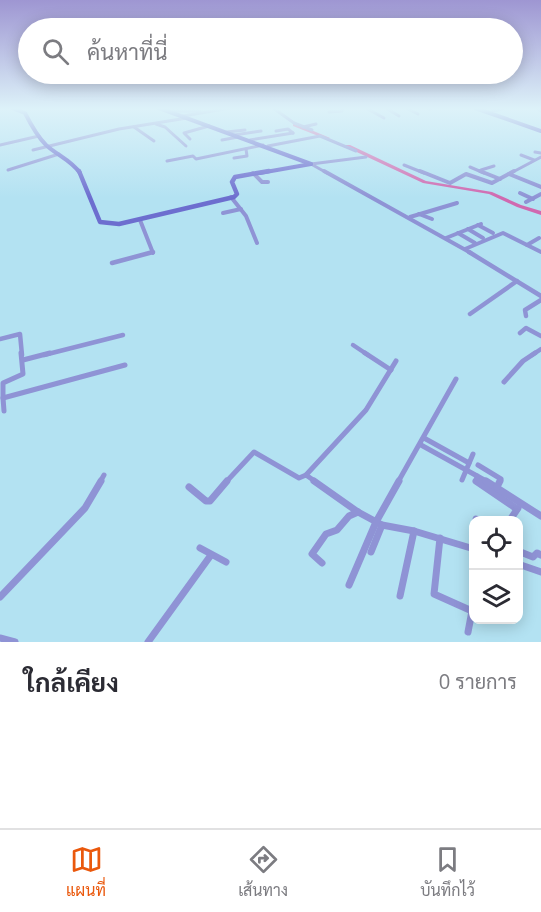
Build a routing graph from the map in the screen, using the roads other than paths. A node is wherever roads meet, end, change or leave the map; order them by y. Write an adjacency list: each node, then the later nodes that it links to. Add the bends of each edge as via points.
1 (31, 138): 14 (street)
2 (41, 138): 16 (street)
3 (84, 138): 16 (street)
4 (150, 138): 13 (street)
5 (177, 138): 17 (street)
6 (232, 138): 11 (street)
7 (241, 138): 12 (street)
8 (260, 138): 12 (street)
9 (308, 138): 15 (street)
10 (324, 138): 20 (street)
11 (222, 140)
12 (250, 140): 15 (street)
13 (154, 141)
14 (0, 145)
15 (266, 145): 18 (street); 30 (street)
16 (47, 146): 19 (street); 22 (street)
17 (186, 146)
18 (246, 149): 26 (street, via 247,156); 28 (street)
19 (33, 150)
20 (356, 152)
21 (535, 152): 24 (street)
22 (59, 154): 35 (street); 53 (street, via 82,176 100,223)
23 (521, 155): 27 (street)
24 (541, 155): 27 (street)
25 (366, 157): 29 (street)
26 (234, 158)
27 (534, 160): 38 (street)
28 (167, 161)
29 (336, 161): 30 (street); 31 (street)
30 (311, 164): 37 (street); 51 (street)
31 (343, 165)
32 (404, 165): 39 (street, via 450,183 465,174 490,183)
33 (494, 166): 36 (street)
34 (470, 167): 36 (street)
35 (8, 170)
36 (479, 171): 39 (street)
37 (253, 173): 40 (street, via 262,182); 44 (street, via 235,177 232,184 237,194)
38 (509, 174): 39 (street); 41 (street)
39 (500, 179)
40 (268, 182)
41 (541, 187)
42 (520, 193): 45 (street)
43 (541, 194): 45 (street)
44 (231, 197): 48 (street); 53 (street)
45 (533, 199): 46 (street)
46 (526, 202)
47 (457, 203): 50 (street)
48 (241, 209): 49 (street); 60 (street)
49 (223, 213)
50 (419, 214): 51 (street); 52 (street)
51 (410, 217): 57 (street)
52 (432, 219)
53 (140, 220): 65 (street, via 154,253)
54 (468, 229): 55 (street); 56 (street, via 480,224); 58 (street)
55 (458, 233): 57 (street); 61 (street)
56 (493, 233)
57 (446, 238): 63 (street)
58 (483, 238)
59 (538, 238): 62 (street)
60 (257, 243)
61 (475, 243)
62 (528, 244): 63 (street, via 503,233); 64 (street)
63 (465, 249): 66 (street)
64 (541, 251)
65 (112, 263)
66 (517, 281): 67 (street); 68 (street)
67 (540, 295): 69 (street, via 525,310)
68 (470, 314)
69 (526, 316)
70 (520, 333): 72 (street, via 526,328)
71 (123, 335): 76 (street)
72 (541, 336)
73 (0, 339): 76 (street, via 22,335)
74 (353, 345): 79 (street)
75 (541, 349): 81 (street)
76 (23, 360): 82 (street, via 23,374 3,382)
77 (396, 361): 79 (street)
78 (125, 365): 82 (street)
79 (391, 370): 89 (street, via 366,410)
80 (456, 379): 84 (street)
81 (504, 382)
82 (2, 394): 83 (street)
83 (4, 411)
84 (422, 441): 87 (street); 100 (street)
85 (473, 454): 87 (street)
86 (478, 465): 91 (street)
87 (467, 466): 90 (street); 92 (street)
88 (104, 475): 115 (street, via 85,508)
89 (306, 475): 94 (street, via 299,478 254,452 210,501); 97 (street)
90 (477, 476): 95 (street); 96 (street, via 476,482)
91 (501, 479): 93 (street); 95 (street)
92 (462, 480)
93 (509, 483)
94 (189, 487)
95 (497, 487): 96 (street)
96 (519, 506): 98 (street); 99 (street)
97 (358, 512): 100 (street); 110 (street, via 326,534 312,554)
98 (513, 516)
99 (541, 516)
100 (379, 523): 101 (street); 105 (street); 113 (street)
101 (414, 531): 102 (street); 114 (street)
102 (440, 538): 103 (street); 116 (street, via 434,594)
103 (469, 547)
104 (200, 548): 107 (street)
105 (371, 552)
106 (523, 553): 108 (street)
107 (211, 555): 109 (street); 121 (street)
108 (541, 555)
109 (226, 562)
110 (322, 563)
111 (523, 565): 112 (street)
112 (541, 572)
113 (349, 585)
114 (400, 596)
115 (0, 597)
116 (469, 607)
117 (470, 624): 118 (street)
118 (468, 632)
119 (0, 638): 120 (street)
120 (15, 642)
121 (148, 642)

